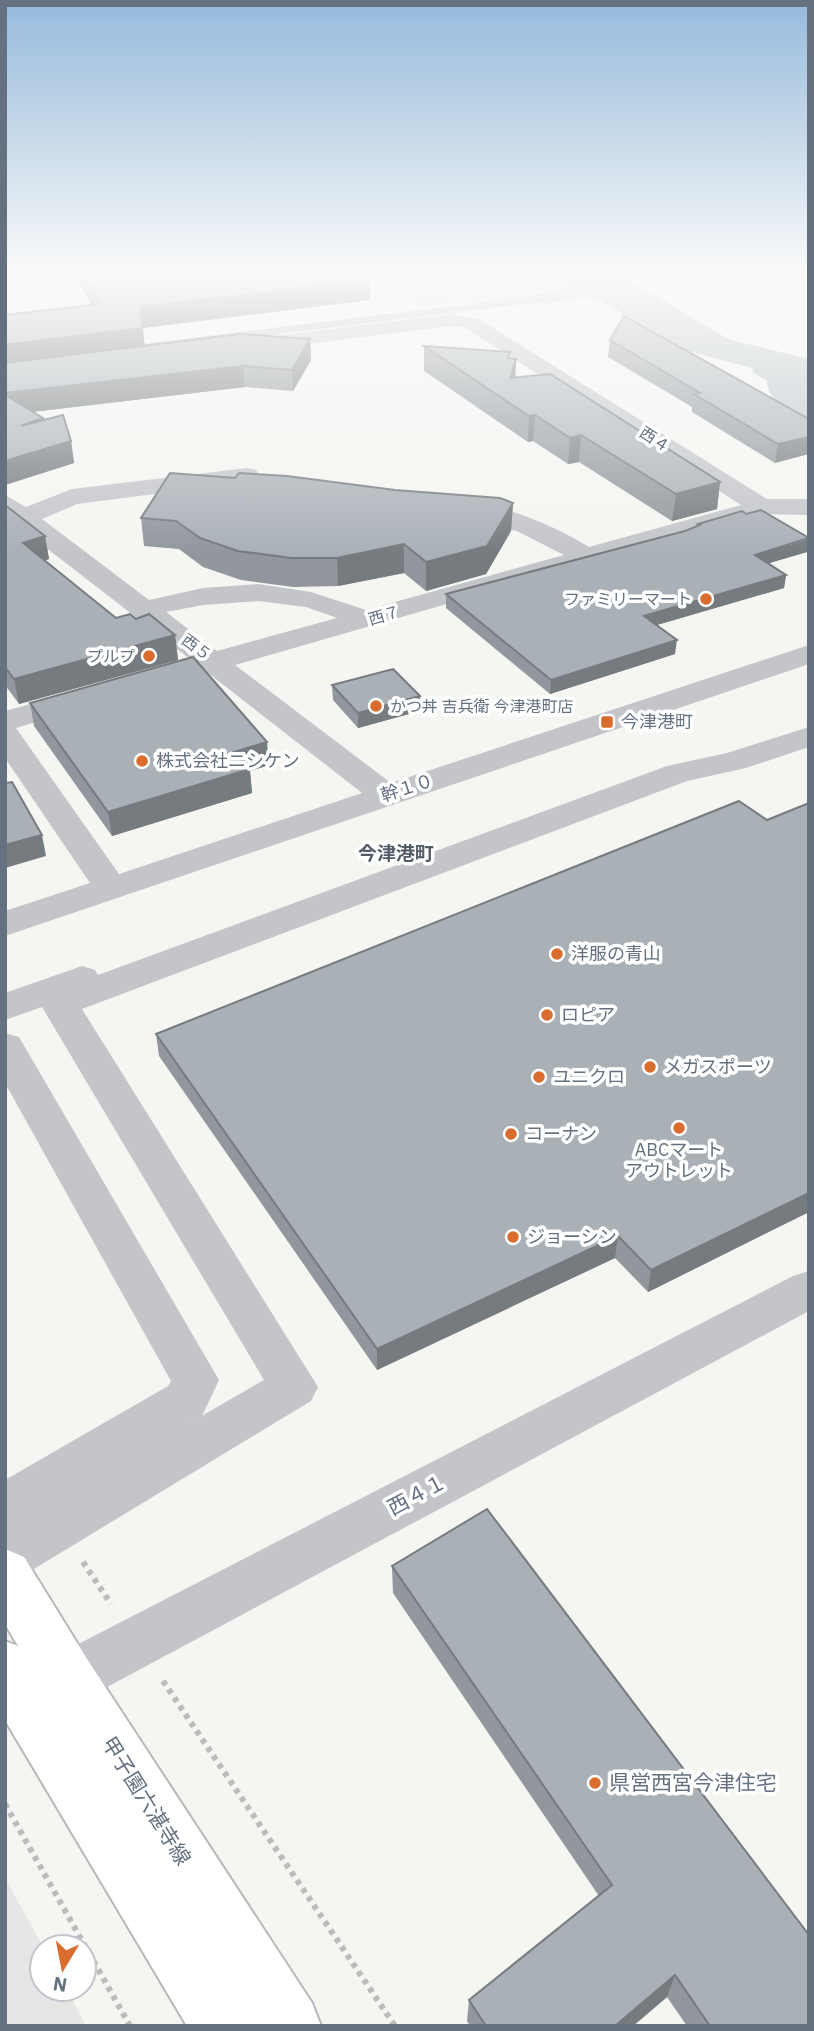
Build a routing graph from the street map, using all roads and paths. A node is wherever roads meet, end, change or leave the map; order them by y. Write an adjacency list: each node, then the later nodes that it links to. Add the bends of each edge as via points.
1 (538, 365): 3 (street, 西４)
2 (240, 484): 6 (street, via 155,487)
3 (762, 507): 5 (street); 7 (street, 西７)
4 (440, 508): 7 (street, via 501,516 551,534)
5 (809, 508)
6 (15, 510): 8 (street, 西５)
7 (586, 556): 9 (street, 西７)
8 (146, 609): 9 (street, via 216,593 262,591 300,596); 11 (street, 西５)
9 (366, 620): 11 (street, 西７)
10 (809, 654): 16 (street, 幹１０)
11 (214, 661): 12 (street, 西７); 16 (street, 西５)
12 (5, 721)
13 (809, 723): 19 (street, via 753,736)
14 (5, 734): 17 (street)
15 (809, 736): 23 (street, via 735,761 678,773 59,1003 294,1387)
16 (386, 795): 17 (street, 幹１０)
17 (111, 888): 18 (street, 幹１０)
18 (5, 924)
19 (5, 1007)
20 (5, 1047): 22 (street, via 195,1380 185,1401)
21 (809, 1289): 26 (street, 西４１)
22 (5, 1507)
23 (59, 1527): 24 (street); 26 (path)
24 (5, 1558)
25 (5, 1574): 27 (main road, 甲子園六湛寺線)
26 (136, 1642): 27 (street, 西４１); 32 (path)
27 (33, 1682): 30 (main road, 甲子園六湛寺線); 31 (main road, 甲子園六湛寺線)
28 (5, 1804): 29 (path)
29 (130, 2026)
30 (223, 2026)
31 (289, 2026)
32 (395, 2026)

